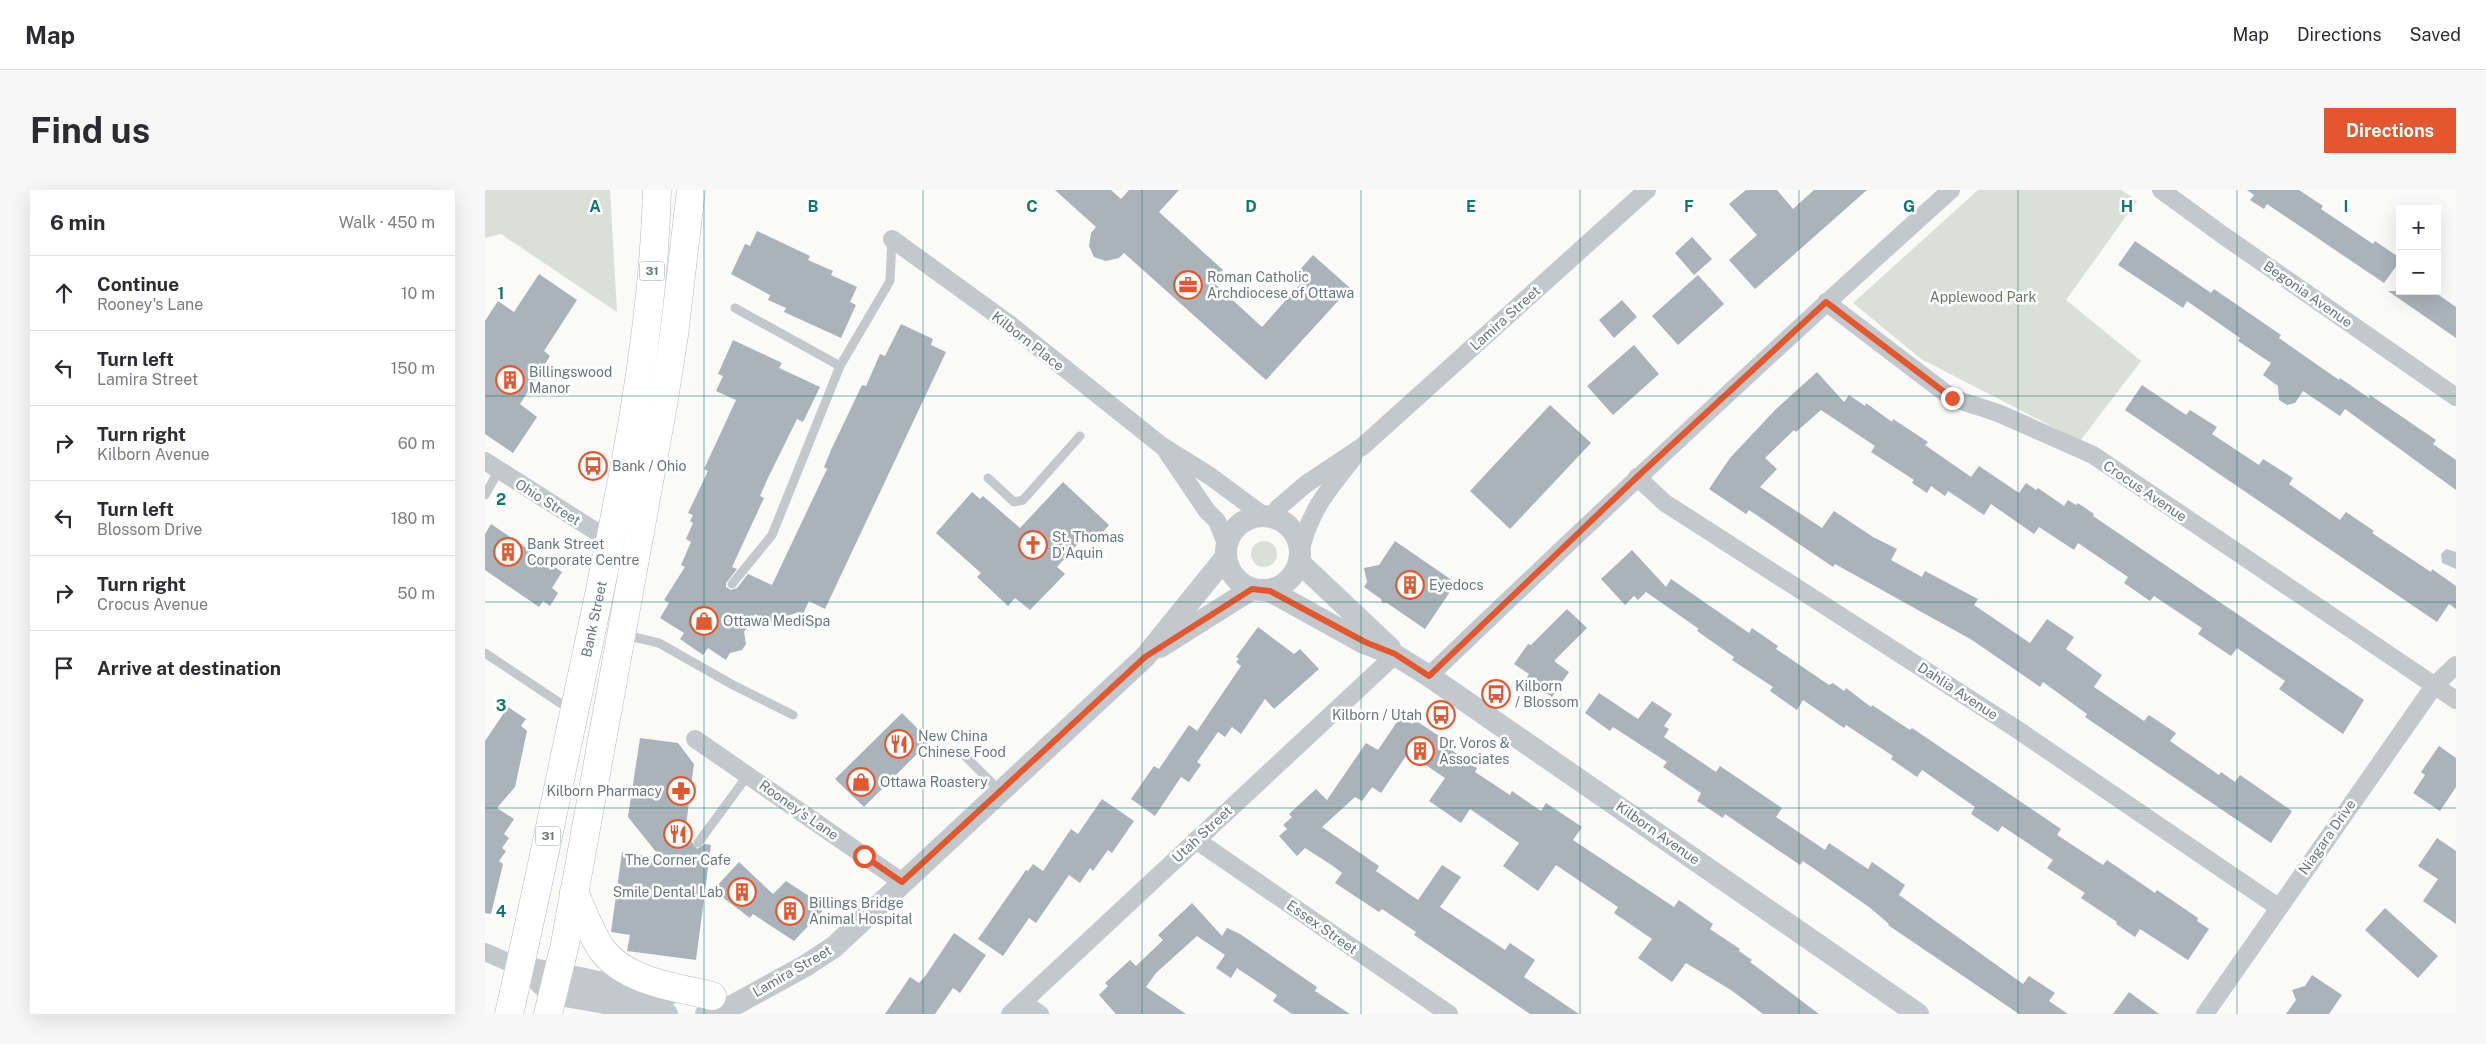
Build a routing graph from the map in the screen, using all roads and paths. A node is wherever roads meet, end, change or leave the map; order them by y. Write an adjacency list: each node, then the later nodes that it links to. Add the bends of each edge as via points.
1 (657, 190): 19 (main road, Bank Street / 31, via 643,343)
2 (691, 190): 24 (main road, 31, via 674,335)
3 (1647, 190): 13 (street, Lamira Street)
4 (1951, 190): 7 (street)
5 (2161, 190): 10 (street, Begonia Avenue)
6 (892, 239): 9 (lane, via 891,281); 12 (street, Kilborn Place, via 1008,323)
7 (1826, 302): 15 (street); 30 (street, Crocus Avenue, via 1952,398 1998,413 2093,455)
8 (735, 308): 9 (lane)
9 (840, 366): 22 (lane, via 772,535)
10 (2456, 396)
11 (1080, 436): 16 (lane, via 1023,500 1014,502)
12 (1162, 446): 18 (street, Kilborn Place); 20 (street, Kilborn Place, via 1217,521)
13 (1363, 446): 18 (street, Lamira Street, via 1306,484); 21 (street, Lamira Street, via 1320,501 1308,522)
14 (492, 466): 17 (lane); 19 (street, Ohio Street)
15 (1637, 477): 29 (street); 42 (street, Dahlia Avenue, via 1665,503 2015,728)
16 (988, 478)
17 (485, 495)
18 (1268, 516): 20 (street, via 1251,518 1240,524 1231,534); 21 (street, via 1286,523 1296,534)
19 (611, 541): 32 (main road, Bank Street / 31)
20 (1226, 552): 23 (street, via 1234,577); 27 (street, Lamira Street)
21 (1300, 556): 23 (street, via 1294,576 1283,586); 26 (street, Kilborn Avenue)
22 (732, 584)
23 (1261, 590): 26 (street, Kilborn Avenue); 27 (street, Lamira Street)
24 (623, 635): 33 (lane, via 659,643 733,686); 41 (main road, 31)
25 (485, 653): 32 (lane)
26 (1395, 654): 29 (street, Kilborn Avenue); 38 (street, Utah Street)
27 (1145, 657): 37 (street, Lamira Street)
28 (2456, 665): 30 (street, Niagara Drive)
29 (1429, 676): 52 (street, Kilborn Avenue)
30 (2434, 686): 31 (street, Crocus Avenue); 42 (street, Niagara Drive)
31 (2456, 700)
32 (574, 713): 44 (main road, Bank Street / 31)
33 (793, 715)
34 (695, 738): 36 (street, Rooney's Lane)
35 (963, 754): 37 (lane)
36 (748, 775): 39 (lane); 40 (street, Rooney's Lane)
37 (1000, 791): 40 (street, Lamira Street)
38 (1196, 840): 47 (street, Utah Street); 51 (street, Essex Street)
39 (698, 843)
40 (902, 882): 46 (street, Lamira Street, via 834,947 805,966 746,997)
41 (574, 892): 45 (main road, 31); 46 (main road, via 596,939 611,960 639,976)
42 (2278, 907): 53 (street, Niagara Drive)
43 (485, 952): 44 (street)
44 (519, 967): 45 (street, Lamira Street); 48 (main road, Bank Street / 31)
45 (553, 993): 46 (street, Lamira Street, via 633,990); 49 (street, Lamira Street)
46 (709, 1005)
47 (1017, 1008): 50 (street)
48 (509, 1014)
49 (667, 1014)
50 (1040, 1014)
51 (1449, 1014)
52 (1918, 1014)
53 (2205, 1014)

